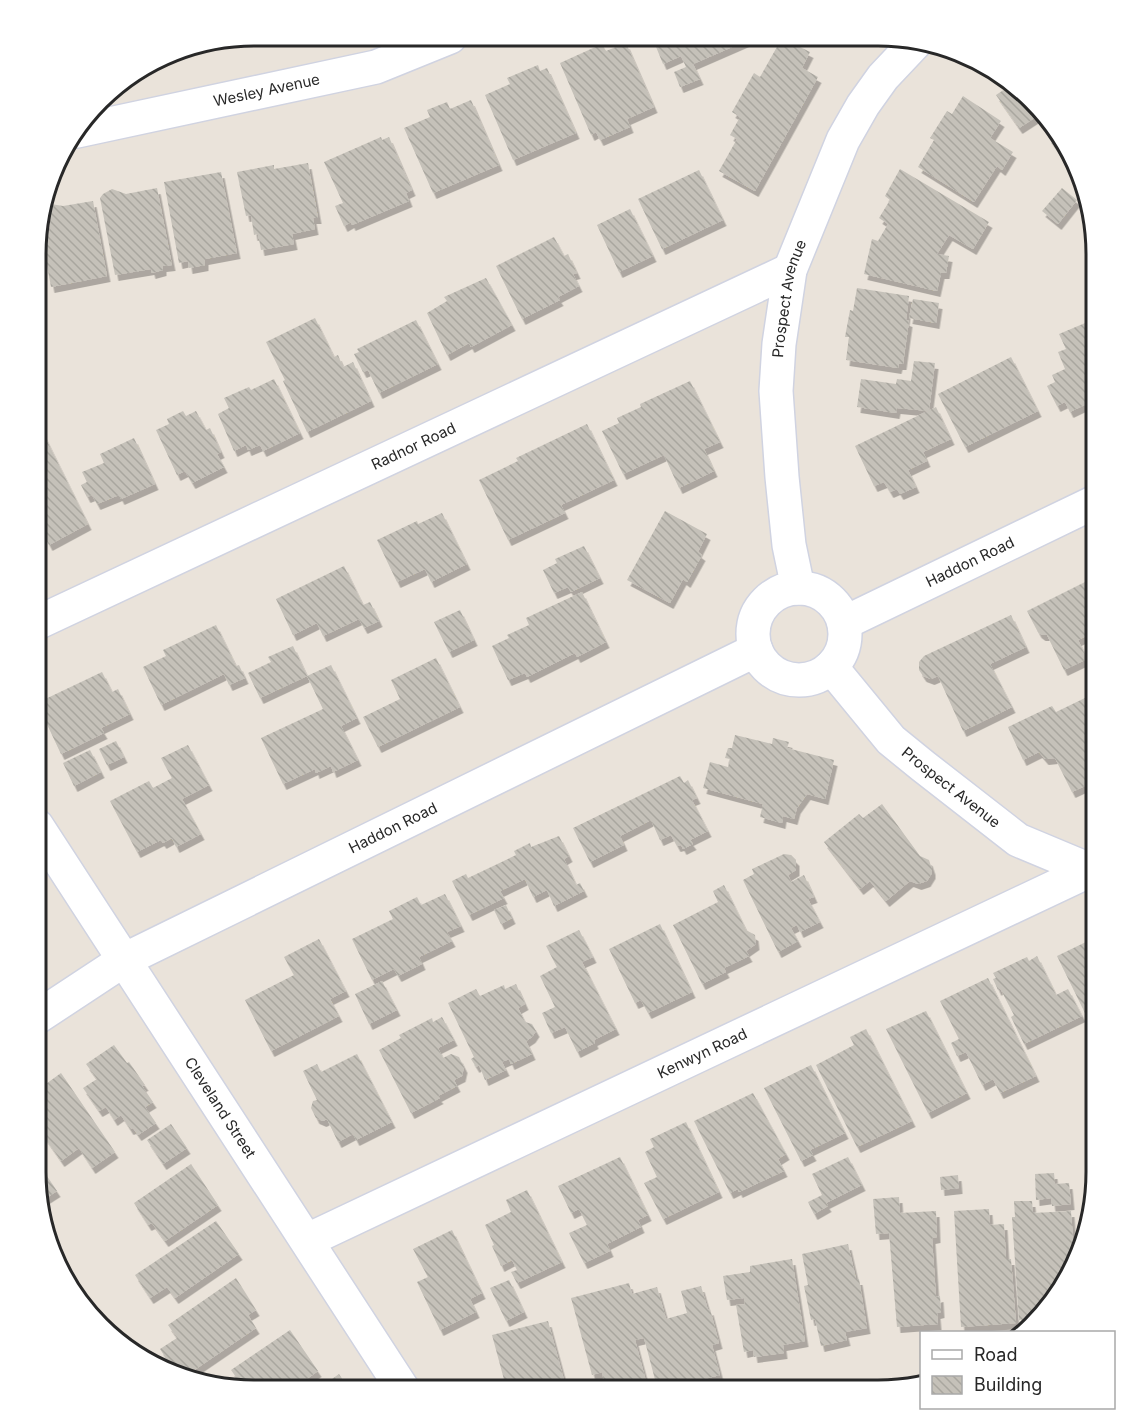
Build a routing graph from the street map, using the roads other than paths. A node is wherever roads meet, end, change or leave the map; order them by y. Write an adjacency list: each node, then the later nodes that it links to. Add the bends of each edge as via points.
1 (428, 46): 3 (street, Wesley Avenue, via 376,67)
2 (910, 49): 4 (street, Prospect Avenue, via 883,77 843,140)
3 (89, 129)
4 (790, 270): 6 (street, Prospect Avenue, via 776,391 789,545); 7 (street, Radnor Road)
5 (1087, 506): 8 (street, Haddon Road)
6 (798, 588): 8 (street, via 827,598); 9 (street, via 774,595 765,603 754,626)
7 (46, 619)
8 (844, 624): 10 (street, via 843,647)
9 (756, 650): 10 (street, via 771,671 789,678 808,679); 14 (street, Haddon Road)
10 (831, 667): 12 (street, Prospect Avenue, via 891,740 923,766 1018,840)
11 (46, 840): 14 (street, Cleveland Street)
12 (1086, 867)
13 (1086, 874): 16 (street, Kenwyn Road)
14 (124, 960): 15 (street, Haddon Road); 16 (street, Cleveland Street)
15 (46, 1011)
16 (308, 1240): 17 (street, Cleveland Street)
17 (398, 1380)

